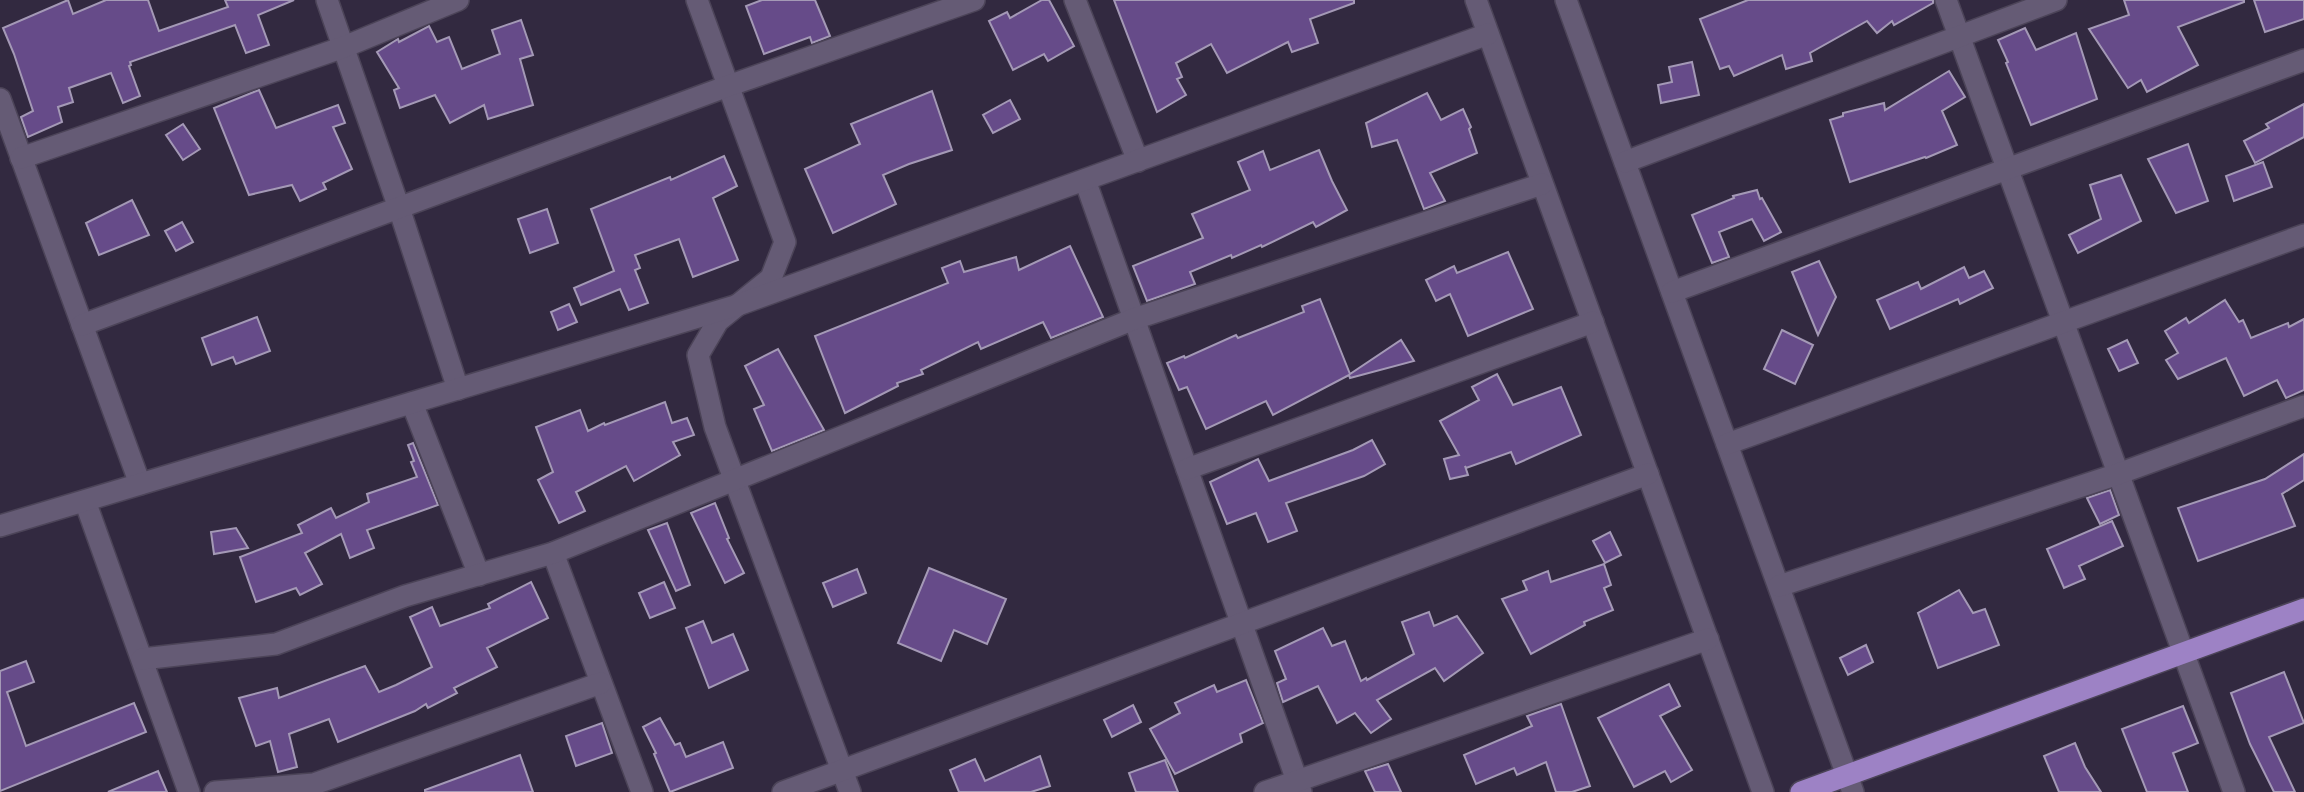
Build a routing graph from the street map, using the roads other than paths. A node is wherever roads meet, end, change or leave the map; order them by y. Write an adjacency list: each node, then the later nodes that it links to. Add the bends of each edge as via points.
1 (327, 0): 12 (street)
2 (458, 0): 12 (street)
3 (697, 0): 14 (street)
4 (974, 0): 14 (street)
5 (1075, 0): 17 (street)
6 (1476, 0): 10 (street)
7 (1946, 0): 11 (street)
8 (2056, 0): 11 (street)
9 (1572, 2): 18 (street)
10 (1488, 34): 17 (street); 21 (street)
11 (1959, 36): 18 (street); 19 (street)
12 (344, 47): 16 (street); 22 (street)
13 (2304, 60): 19 (street)
14 (729, 86): 22 (street); 25 (street, via 785,242 771,278)
15 (0, 99): 16 (street)
16 (21, 158): 29 (street)
17 (1138, 161): 20 (street)
18 (1625, 162): 24 (street)
19 (2007, 169): 24 (street); 28 (street)
20 (1085, 180): 25 (street); 26 (street)
21 (1542, 184): 26 (street); 27 (street)
22 (399, 208): 29 (street); 30 (street)
23 (2304, 235): 28 (street)
24 (1672, 292): 33 (street)
25 (735, 306): 30 (street); 37 (street, via 718,321 698,355 715,427)
26 (1134, 319): 34 (street); 37 (street)
27 (1593, 322): 34 (street); 35 (street)
28 (2063, 322): 33 (street); 36 (street)
29 (82, 324): 38 (street)
30 (458, 389): 31 (street)
31 (412, 403): 38 (street); 42 (street)
32 (2304, 406): 36 (street)
33 (1727, 444): 43 (street)
34 (1187, 469): 45 (street)
35 (1648, 474): 45 (street); 46 (street)
36 (2118, 474): 43 (street); 47 (street)
37 (735, 481): 41 (street); 50 (street)
38 (140, 484): 39 (street)
39 (85, 501): 40 (street); 48 (street)
40 (0, 526)
41 (553, 553): 42 (street); 49 (street)
42 (479, 575): 48 (street, via 405,596 276,645)
43 (1779, 586): 51 (street)
44 (2304, 609): 47 (main road)
45 (1242, 624): 50 (street); 52 (street)
46 (1708, 639): 52 (street); 59 (street)
47 (2183, 653): 51 (main road); 61 (street)
48 (142, 659): 53 (street)
49 (601, 683): 54 (street, via 314,784); 55 (street)
50 (842, 770): 56 (street); 57 (street)
51 (1850, 784): 60 (main road)
52 (1299, 786): 58 (street)
53 (189, 792)
54 (215, 792)
55 (642, 792)
56 (783, 792)
57 (850, 792)
58 (1265, 792)
59 (1763, 792)
60 (1801, 792)
61 (2234, 792)

